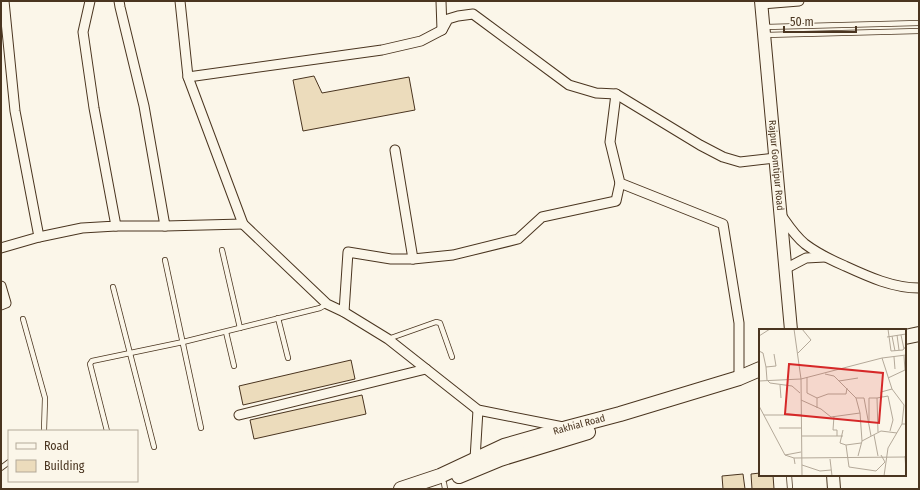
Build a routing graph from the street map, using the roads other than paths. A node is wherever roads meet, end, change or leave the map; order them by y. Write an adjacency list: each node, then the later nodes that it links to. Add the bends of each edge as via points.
1 (4, 1): 15 (street)
2 (90, 1): 24 (street, via 83,32)
3 (119, 1): 25 (street, via 144,106)
4 (180, 1): 17 (street)
5 (441, 1): 11 (street)
6 (799, 1): 7 (street)
7 (761, 2): 12 (main road, Rajpur Gomtipur Road)
8 (893, 23): 9 (lane); 10 (lane); 14 (lane)
9 (919, 23)
10 (842, 25): 12 (lane); 16 (lane)
11 (442, 30): 17 (street, via 421,42 382,50); 18 (street, via 448,19 473,14 569,85 596,93)
12 (764, 31): 16 (lane); 20 (main road, Rajpur Gomtipur Road)
13 (919, 31): 14 (lane)
14 (893, 32): 16 (lane)
15 (4, 33): 26 (street, via 15,111)
16 (842, 33)
17 (188, 77): 23 (street)
18 (616, 94): 20 (street, via 723,157 740,162); 21 (street, via 610,142)
19 (395, 150): 30 (street)
20 (775, 158): 22 (main road, Rajpur Gomtipur Road)
21 (620, 183): 30 (street, via 616,201 542,217 518,239 453,255); 55 (street, via 723,224 739,323)
22 (781, 215): 29 (street, via 804,244); 32 (main road, Rajpur Gomtipur Road)
23 (243, 224): 25 (street); 36 (street)
24 (116, 226): 25 (street); 26 (street, via 82,228)
25 (166, 226)
26 (39, 237): 27 (street)
27 (1, 248)
28 (222, 250): 41 (lane)
29 (825, 257): 32 (street, via 806,258); 35 (street, via 875,280)
30 (413, 259): 38 (street, via 391,259 348,252)
31 (165, 260): 47 (lane)
32 (785, 269): 42 (main road, Rajpur Gomtipur Road)
33 (1, 286): 37 (street, via 6,303)
34 (113, 287): 48 (lane)
35 (919, 288)
36 (327, 304): 38 (street); 39 (lane)
37 (1, 305)
38 (344, 312): 46 (street)
39 (278, 318): 41 (lane); 50 (lane)
40 (23, 319): 60 (lane, via 45,398)
41 (240, 328): 43 (lane)
42 (791, 329)
43 (226, 332): 47 (lane); 51 (lane)
44 (919, 334): 45 (main road)
45 (906, 337)
46 (388, 339): 49 (lane, via 436,322 440,323); 52 (street)
47 (183, 342): 48 (lane); 58 (lane)
48 (131, 353): 61 (lane, via 92,361 90,364); 62 (lane)
49 (452, 357)
50 (288, 358)
51 (234, 366)
52 (426, 369): 56 (street); 57 (street)
53 (759, 369): 55 (main road, Rakhial Road)
54 (759, 377): 66 (main road, Rakhial Road, via 745,384 500,459)
55 (740, 378): 59 (main road, Rakhial Road)
56 (478, 410): 59 (street); 63 (street)
57 (239, 415)
58 (201, 428)
59 (567, 428): 63 (main road, Rakhial Road, via 504,446)
60 (44, 430)
61 (107, 430)
62 (154, 447)
63 (475, 459): 67 (main road, Rakhial Road, via 440,476)
64 (789, 476): 69 (lane)
65 (833, 476): 70 (main road)
66 (444, 486): 68 (main road, Rakhial Road)
67 (401, 489)
68 (425, 489)
69 (790, 489)
70 (834, 489)

